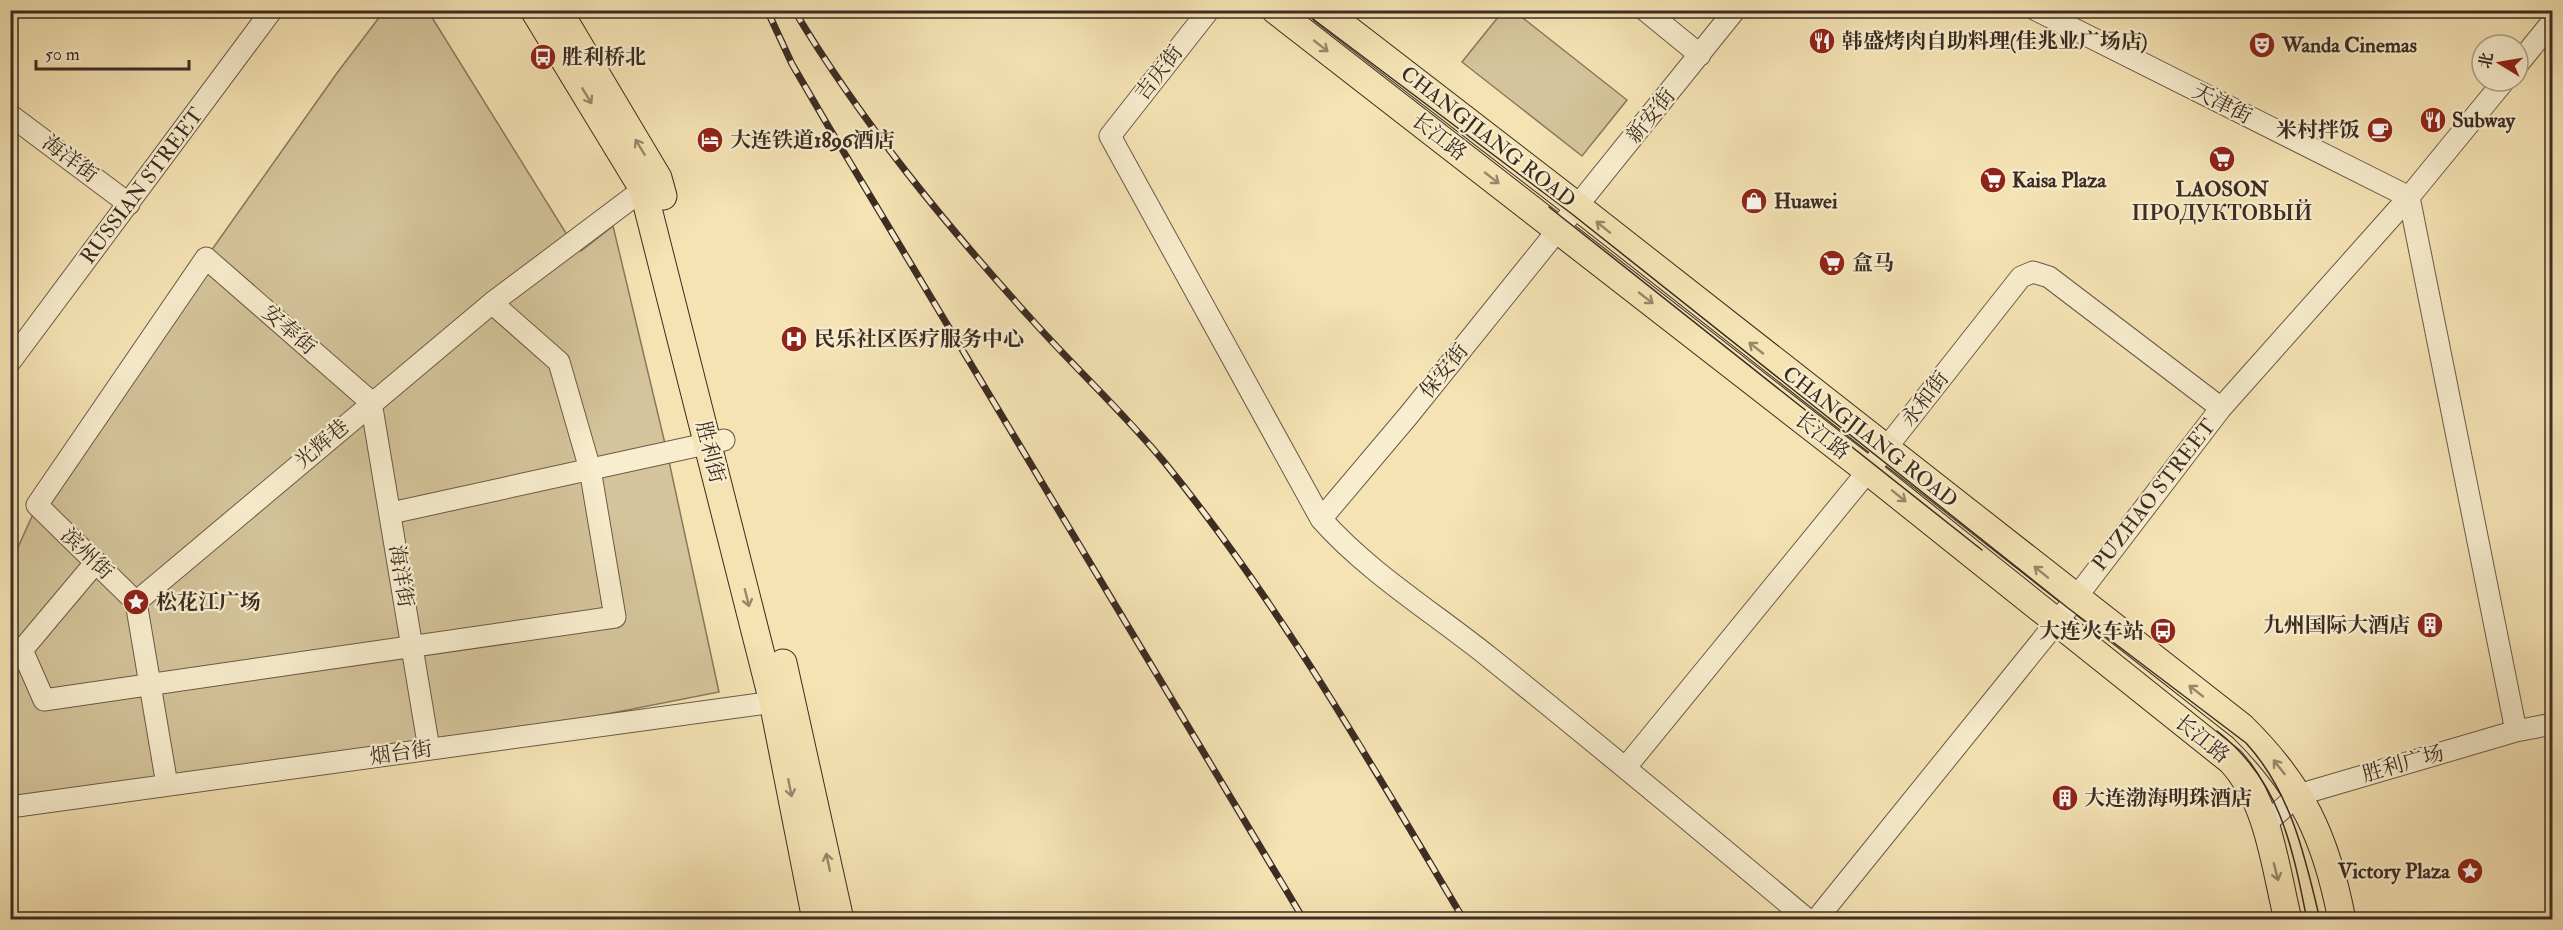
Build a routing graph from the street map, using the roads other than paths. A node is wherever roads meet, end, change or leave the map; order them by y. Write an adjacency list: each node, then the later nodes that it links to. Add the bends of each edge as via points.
1 (273, 10): 17 (street, RUSSIAN STREET)
2 (534, 10): 15 (main road, 胜利街, one-way to 15)
3 (558, 10): 15 (main road, 胜利街, one-way to 3)
4 (1209, 10): 29 (street, 吉庆街, via 1110,136)
5 (1275, 10): 18 (main road, 长江路, one-way to 18)
6 (1323, 10): 18 (main road, CHANGJIANG ROAD)
7 (1645, 10): 12 (street)
8 (1735, 10): 12 (street, 新安街)
9 (2036, 10): 16 (street, 天津街)
10 (2553, 22): 11 (street)
11 (2530, 50)
12 (1700, 55): 18 (street, 新安街)
13 (2494, 93): 16 (street, PUZHAO STREET)
14 (10, 115): 17 (street, 海洋街)
15 (651, 184): 19 (street, 光辉巷); 23 (main road, 胜利街)
16 (2409, 196): 22 (street, PUZHAO STREET); 38 (street)
17 (129, 204): 20 (street, RUSSIAN STREET)
18 (1567, 219): 24 (main road, CHANGJIANG ROAD, one-way to 18); 26 (main road, 长江路, one-way to 26); 29 (street, 保安街)
19 (492, 303): 21 (street, 光辉巷); 25 (street, via 559,362)
20 (10, 362)
21 (371, 402): 27 (street, 安奉街, via 206,258); 28 (street, 海洋街); 32 (street, 光辉巷)
22 (2221, 408): 24 (street, 永和街, via 2049,277 2033,272 2012,287); 31 (street, PUZHAO STREET)
23 (716, 441): 25 (street); 36 (main road, 胜利街)
24 (1887, 448): 26 (street, 永和街); 31 (main road, CHANGJIANG ROAD, one-way to 24)
25 (590, 469): 28 (street); 34 (street, via 615,617)
26 (1868, 471): 33 (main road, 长江路, one-way to 33); 40 (street, 永和街)
27 (37, 505): 30 (street, 滨州街)
28 (391, 513): 34 (street, 海洋街)
29 (1321, 519): 40 (street, via 1346,547)
30 (96, 562): 32 (street, 滨州街); 35 (street, via 22,650 44,700)
31 (2075, 598): 33 (street, PUZHAO STREET); 42 (main road, CHANGJIANG ROAD, one-way to 31, via 2266,751 2242,727)
32 (136, 602): 35 (street)
33 (2056, 622): 44 (main road, 长江路, via 2231,761 2248,783); 48 (street, PUZHAO STREET)
34 (412, 645): 35 (street); 39 (street, 海洋街)
35 (151, 684): 41 (street)
36 (783, 701): 39 (street, 烟台街); 45 (main road, 胜利街, one-way to 45); 46 (main road, 胜利街, one-way to 36)
37 (2553, 724): 38 (street, 胜利广场)
38 (2516, 731): 42 (street, 胜利广场)
39 (429, 749): 41 (street, 烟台街)
40 (1626, 767): 47 (street)
41 (167, 785): 43 (street, 烟台街)
42 (2298, 795): 44 (street, 胜利广场); 50 (main road, CHANGJIANG ROAD, via 2319,832)
43 (10, 807)
44 (2264, 825): 49 (main road, 长江路, one-way to 49)
45 (816, 920)
46 (840, 920)
47 (1808, 920)
48 (1816, 920)
49 (2288, 920)
50 (2342, 920)

